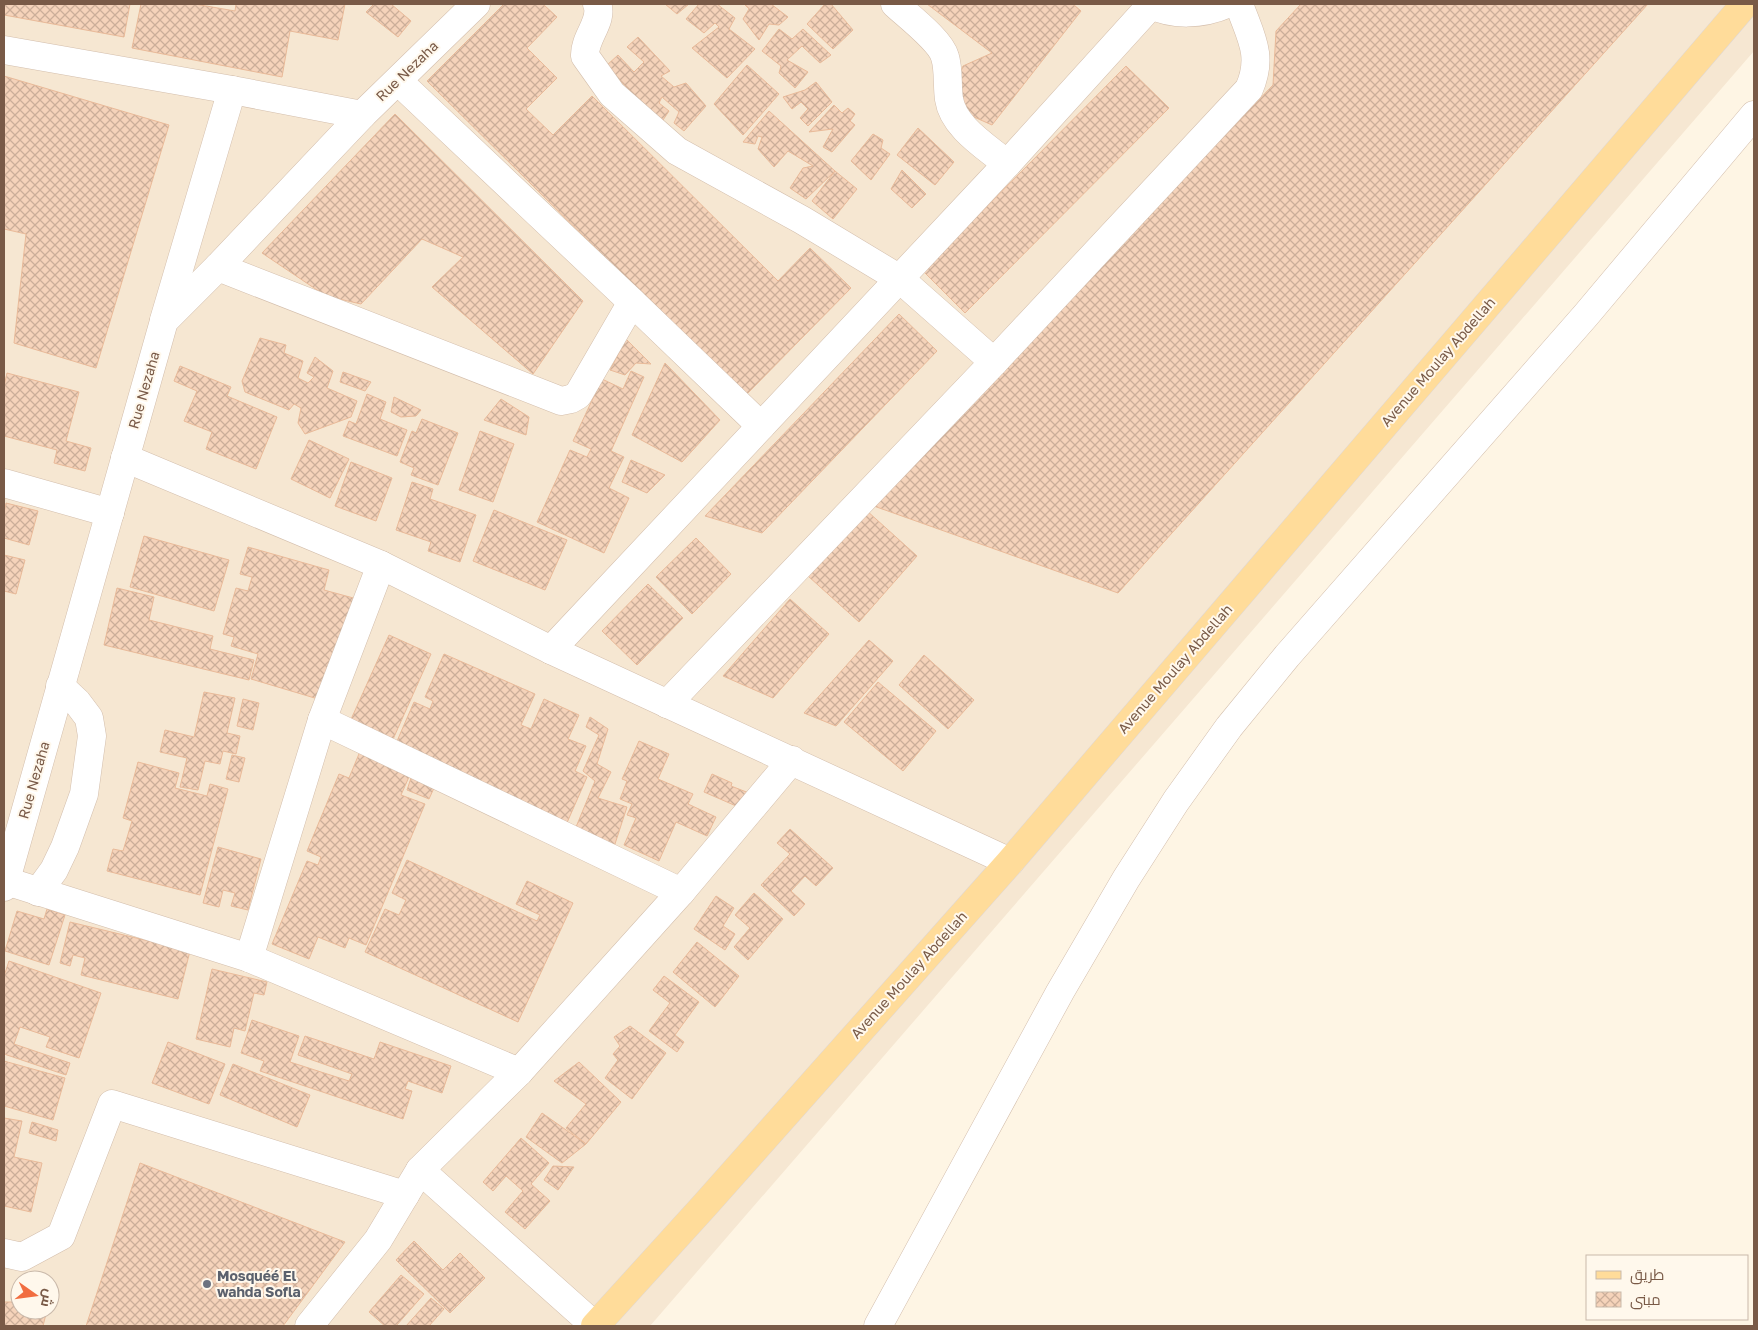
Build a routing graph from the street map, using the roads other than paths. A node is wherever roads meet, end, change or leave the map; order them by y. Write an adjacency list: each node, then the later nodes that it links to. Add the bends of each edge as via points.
1 (476, 4): 9 (street, Rue Nezaha)
2 (598, 4): 15 (street, via 599,15 586,43 584,56 612,94 677,151)
3 (895, 4): 13 (street, via 938,44 945,57 949,102 956,118)
4 (1150, 4): 5 (street, via 1172,12 1194,13); 13 (street)
5 (1227, 4)
6 (1239, 4): 18 (street, via 1257,54 1255,77 1250,88)
7 (1744, 4): 29 (main road, Avenue Moulay Abdellah)
8 (4, 50): 10 (street)
9 (398, 80): 11 (street, Rue Nezaha); 16 (street)
10 (232, 90): 11 (street); 17 (street)
11 (362, 115): 14 (street, Rue Nezaha)
12 (1754, 115): 40 (street, via 1586,315 1287,656 1176,801 1060,992)
13 (1007, 164): 15 (street)
14 (218, 267): 16 (street, via 561,401 578,395); 17 (street, Rue Nezaha)
15 (900, 278): 18 (street); 19 (street)
16 (632, 302): 19 (street)
17 (164, 321): 20 (street, Rue Nezaha)
18 (994, 362): 26 (street)
19 (761, 426): 24 (street)
20 (125, 458): 22 (street, Rue Nezaha); 23 (street)
21 (4, 483): 22 (street)
22 (110, 513): 25 (street, Rue Nezaha)
23 (381, 565): 24 (street); 27 (street)
24 (551, 650): 26 (street)
25 (60, 686): 30 (street, Rue Nezaha); 31 (street, via 89,718 92,736 84,794 54,870)
26 (667, 704): 28 (street)
27 (322, 720): 32 (street); 33 (street)
28 (792, 760): 29 (street); 32 (street)
29 (1010, 862): 39 (main road, Avenue Moulay Abdellah)
30 (5, 884): 31 (street)
31 (38, 892): 33 (street)
32 (681, 892): 34 (street)
33 (249, 958): 34 (street)
34 (519, 1072): 35 (street)
35 (420, 1170): 36 (street); 39 (street)
36 (405, 1195): 37 (street, via 112,1104 61,1236 22,1257); 38 (street, via 378,1240)
37 (4, 1253)
38 (309, 1326)
39 (595, 1326)
40 (878, 1326)

